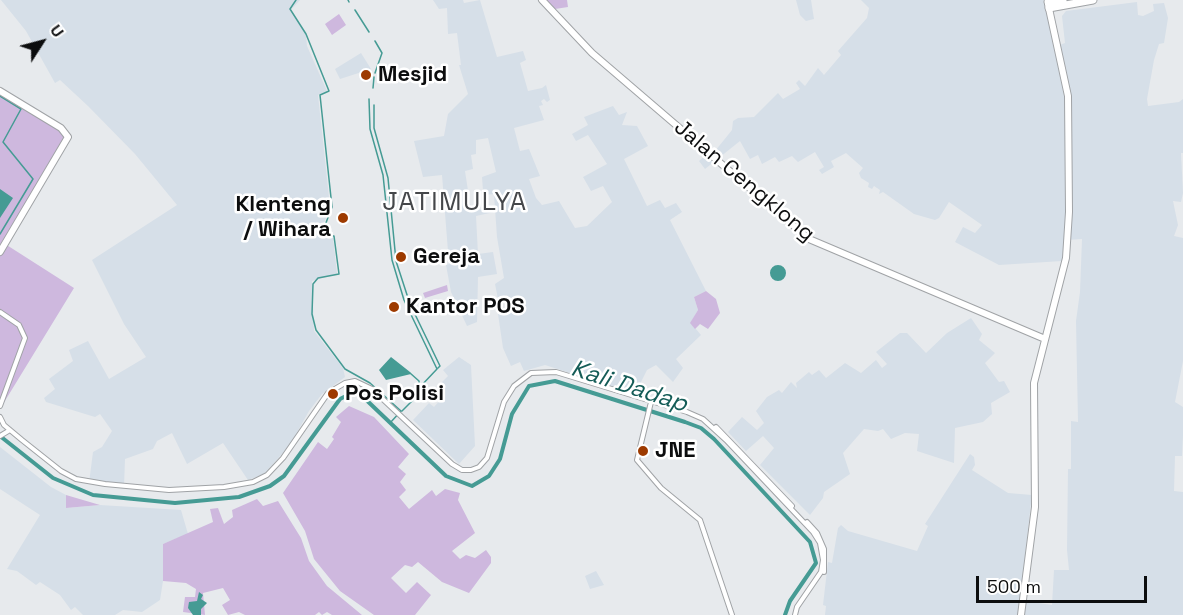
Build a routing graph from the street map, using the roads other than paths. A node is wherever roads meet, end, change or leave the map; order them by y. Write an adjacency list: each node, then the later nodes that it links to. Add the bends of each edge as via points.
1 (542, 0): 8 (main road, Jalan Cengklong, via 583,45 809,239)
2 (1063, 0): 4 (highway)
3 (1093, 0): 4 (highway)
4 (1048, 3): 8 (main road, via 1068,96 1070,206 1066,258)
5 (0, 90): 6 (main road, via 61,128 68,137)
6 (0, 252)
7 (0, 312): 10 (street, via 19,325 24,338)
8 (1045, 339): 16 (main road, via 1033,392 1035,507)
9 (651, 402): 12 (street, via 556,372 531,373 516,383 507,396 483,463 471,470 455,466 365,385 351,381 323,399 271,472 253,482 170,490 83,481 61,471); 14 (street, via 637,460 661,488 700,520); 15 (street, via 708,420 817,532 825,549 825,567)
10 (0, 406)
11 (0, 419): 12 (street)
12 (10, 430): 13 (street)
13 (2, 435)
14 (732, 615)
15 (796, 615)
16 (1021, 615)

